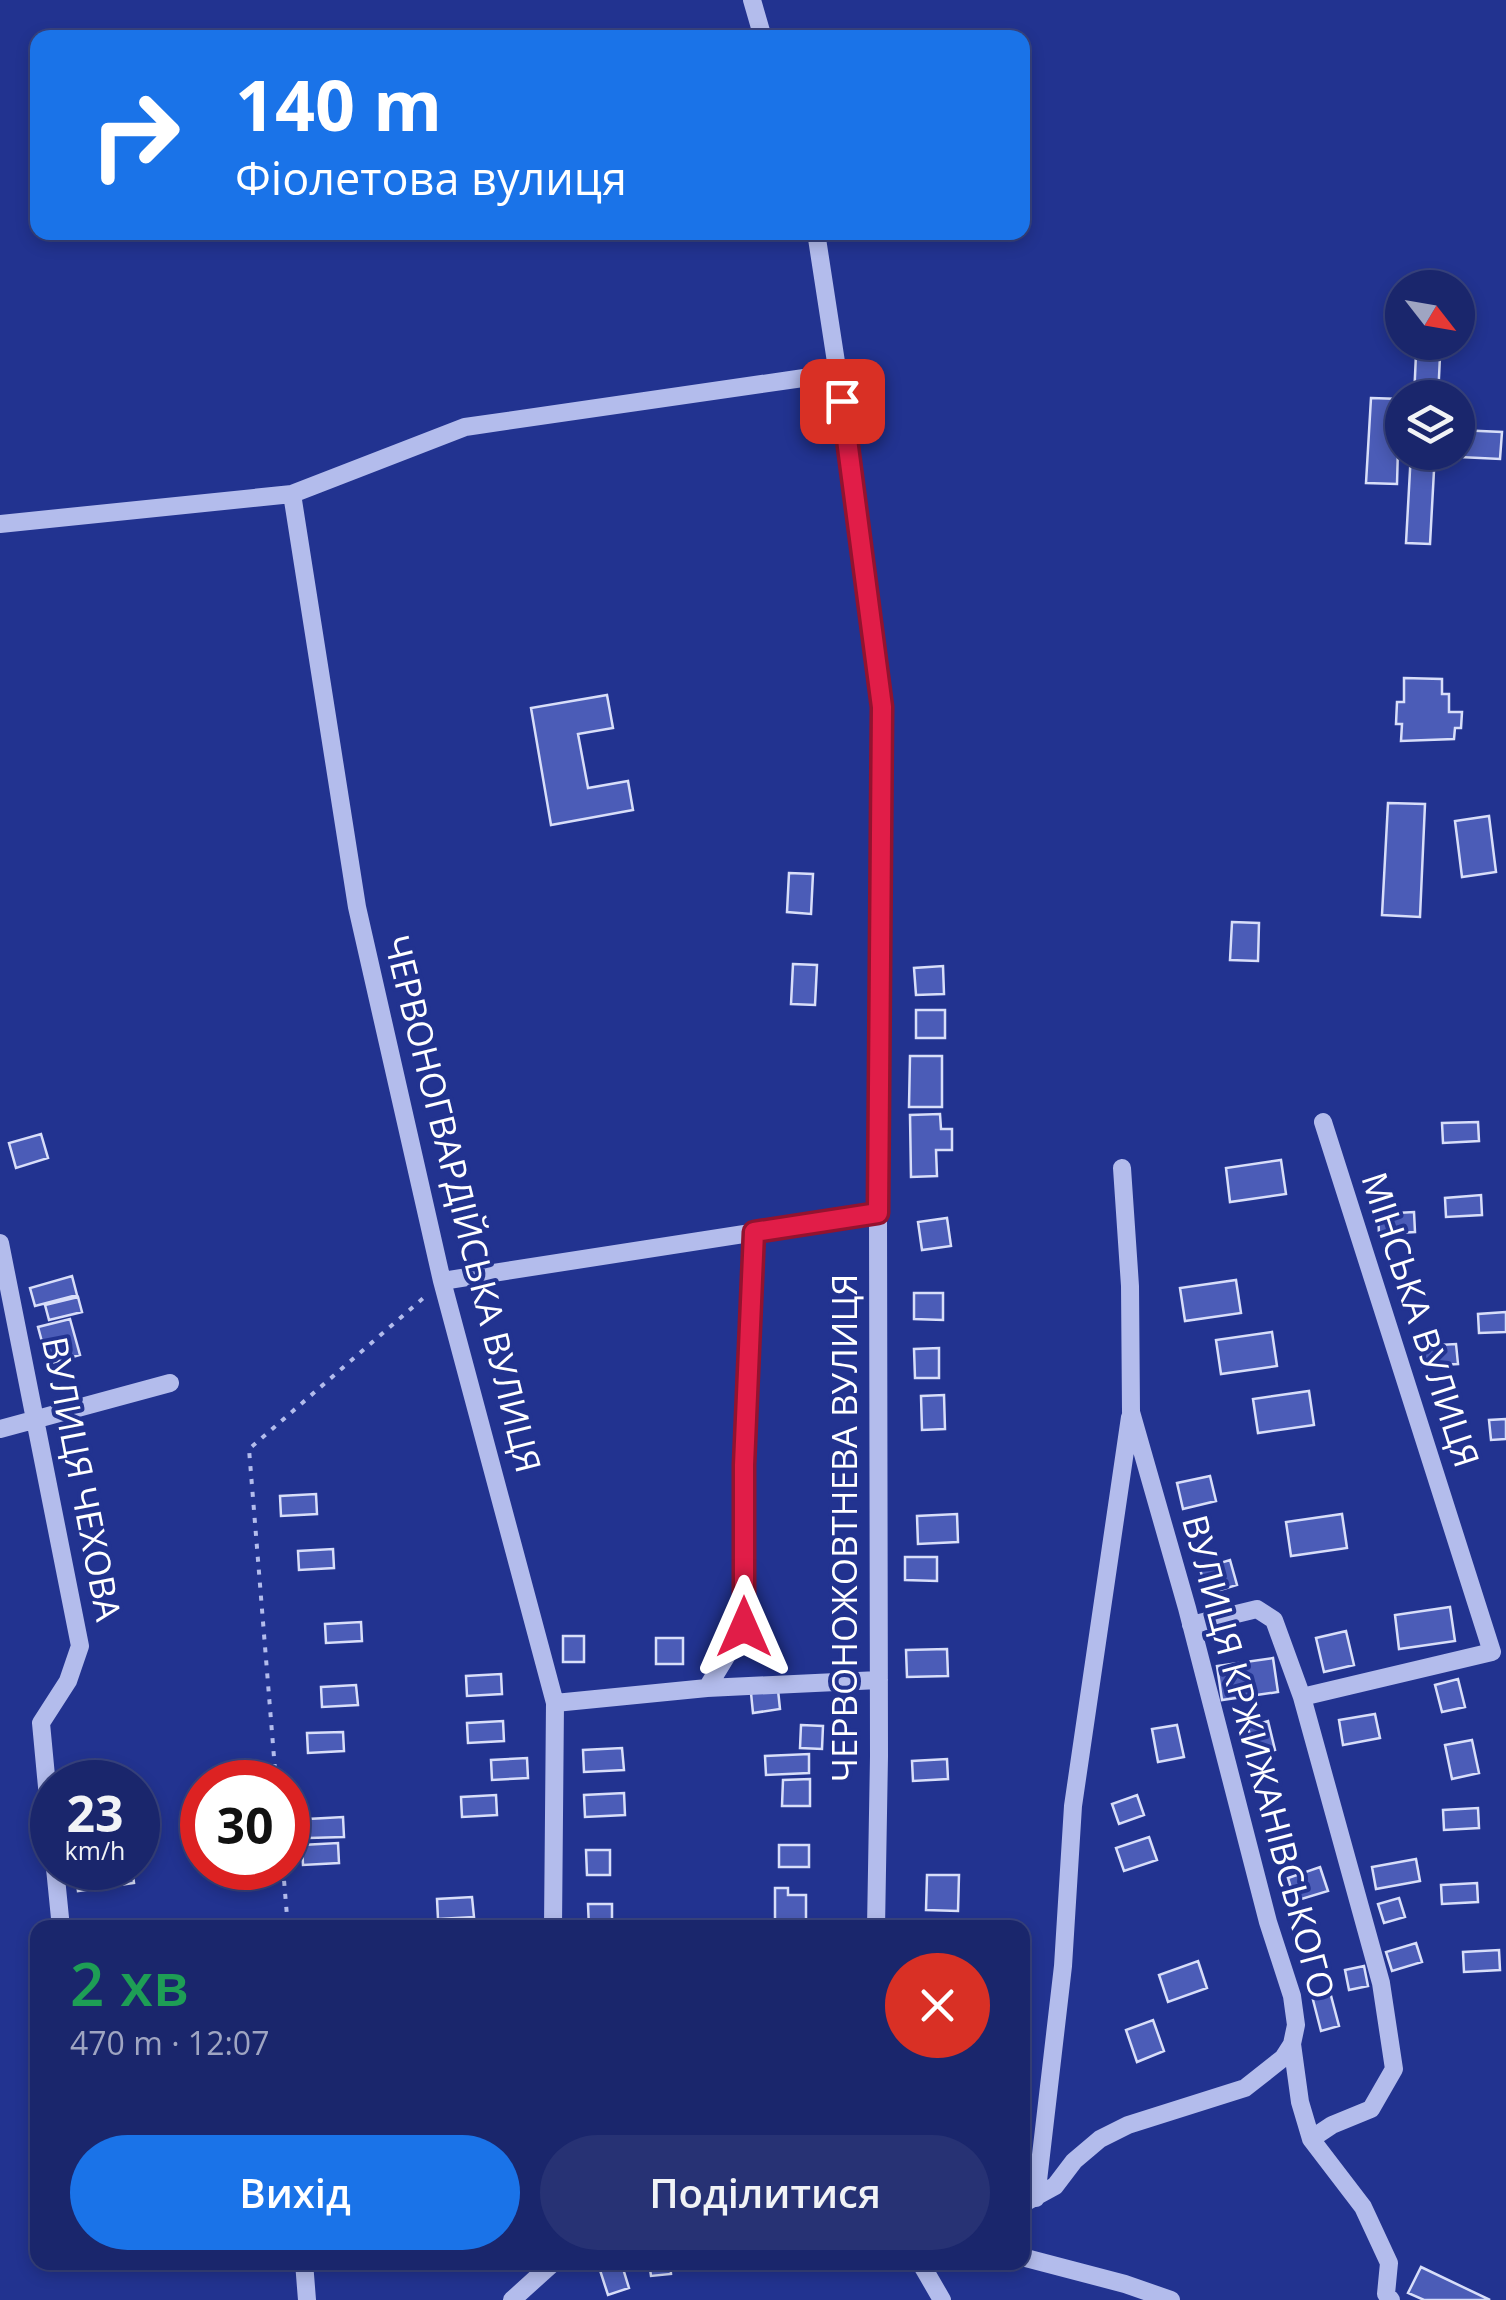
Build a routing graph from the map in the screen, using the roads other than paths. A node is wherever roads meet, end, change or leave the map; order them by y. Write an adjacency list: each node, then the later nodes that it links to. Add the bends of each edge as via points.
1 (752, 0): 2 (street)
2 (761, 30)
3 (817, 240): 4 (street, ЧЕРВОНОЖОВТНЕВА ВУЛИЦЯ)
4 (838, 373): 5 (street, via 465,427); 9 (street, ЧЕРВОНОЖОВТНЕВА ВУЛИЦЯ, via 882,707)
5 (292, 494): 6 (street); 12 (street, ЧЕРВОНОГВАРДІЙСЬКА ВУЛИЦЯ, via 356,906)
6 (0, 524)
7 (1323, 1122): 20 (street, МІНСЬКА ВУЛИЦЯ, via 1492,1652)
8 (1122, 1168): 14 (street, ВУЛИЦЯ КРЖИЖАНІВСЬКОГО)
9 (878, 1213): 10 (street); 18 (street, ЧЕРВОНОЖОВТНЕВА ВУЛИЦЯ)
10 (754, 1232): 12 (street); 19 (street, via 744,1627)
11 (0, 1243): 15 (street, ВУЛИЦЯ ЧЕХОВА)
12 (442, 1281): 21 (street, ЧЕРВОНОГВАРДІЙСЬКА ВУЛИЦЯ)
13 (170, 1384): 15 (street)
14 (1130, 1412): 17 (street, ВУЛИЦЯ КРЖИЖАНІВСЬКОГО); 29 (street, via 1073,1806 1063,1966)
15 (36, 1420): 16 (street); 22 (street, ВУЛИЦЯ ЧЕХОВА, via 80,1646 41,1723)
16 (0, 1429)
17 (1191, 1625): 20 (street, via 1257,1609 1274,1620); 27 (street, ВУЛИЦЯ КРЖИЖАНІВСЬКОГО, via 1292,1996)
18 (879, 1680): 19 (street); 26 (street, ЧЕРВОНОЖОВТНЕВА ВУЛИЦЯ)
19 (706, 1688): 21 (street)
20 (1302, 1697): 28 (street, via 1381,1984 1394,2068 1371,2109)
21 (555, 1703): 25 (street, ЧЕРВОНОГВАРДІЙСЬКА ВУЛИЦЯ)
22 (44, 1760)
23 (58, 1890): 24 (street)
24 (61, 1920)
25 (553, 1920)
26 (876, 1920)
27 (1292, 2044): 28 (street); 29 (street, ВУЛИЦЯ КРЖИЖАНІВСЬКОГО, via 1245,2088 1100,2139 1055,2186)
28 (1312, 2139): 38 (street, via 1363,2208 1389,2262)
29 (1030, 2201)
30 (1030, 2260): 37 (street)
31 (305, 2270): 34 (street)
32 (545, 2270): 35 (street)
33 (925, 2270): 36 (street)
34 (307, 2300)
35 (512, 2300)
36 (942, 2300)
37 (1171, 2300)
38 (1391, 2300)

